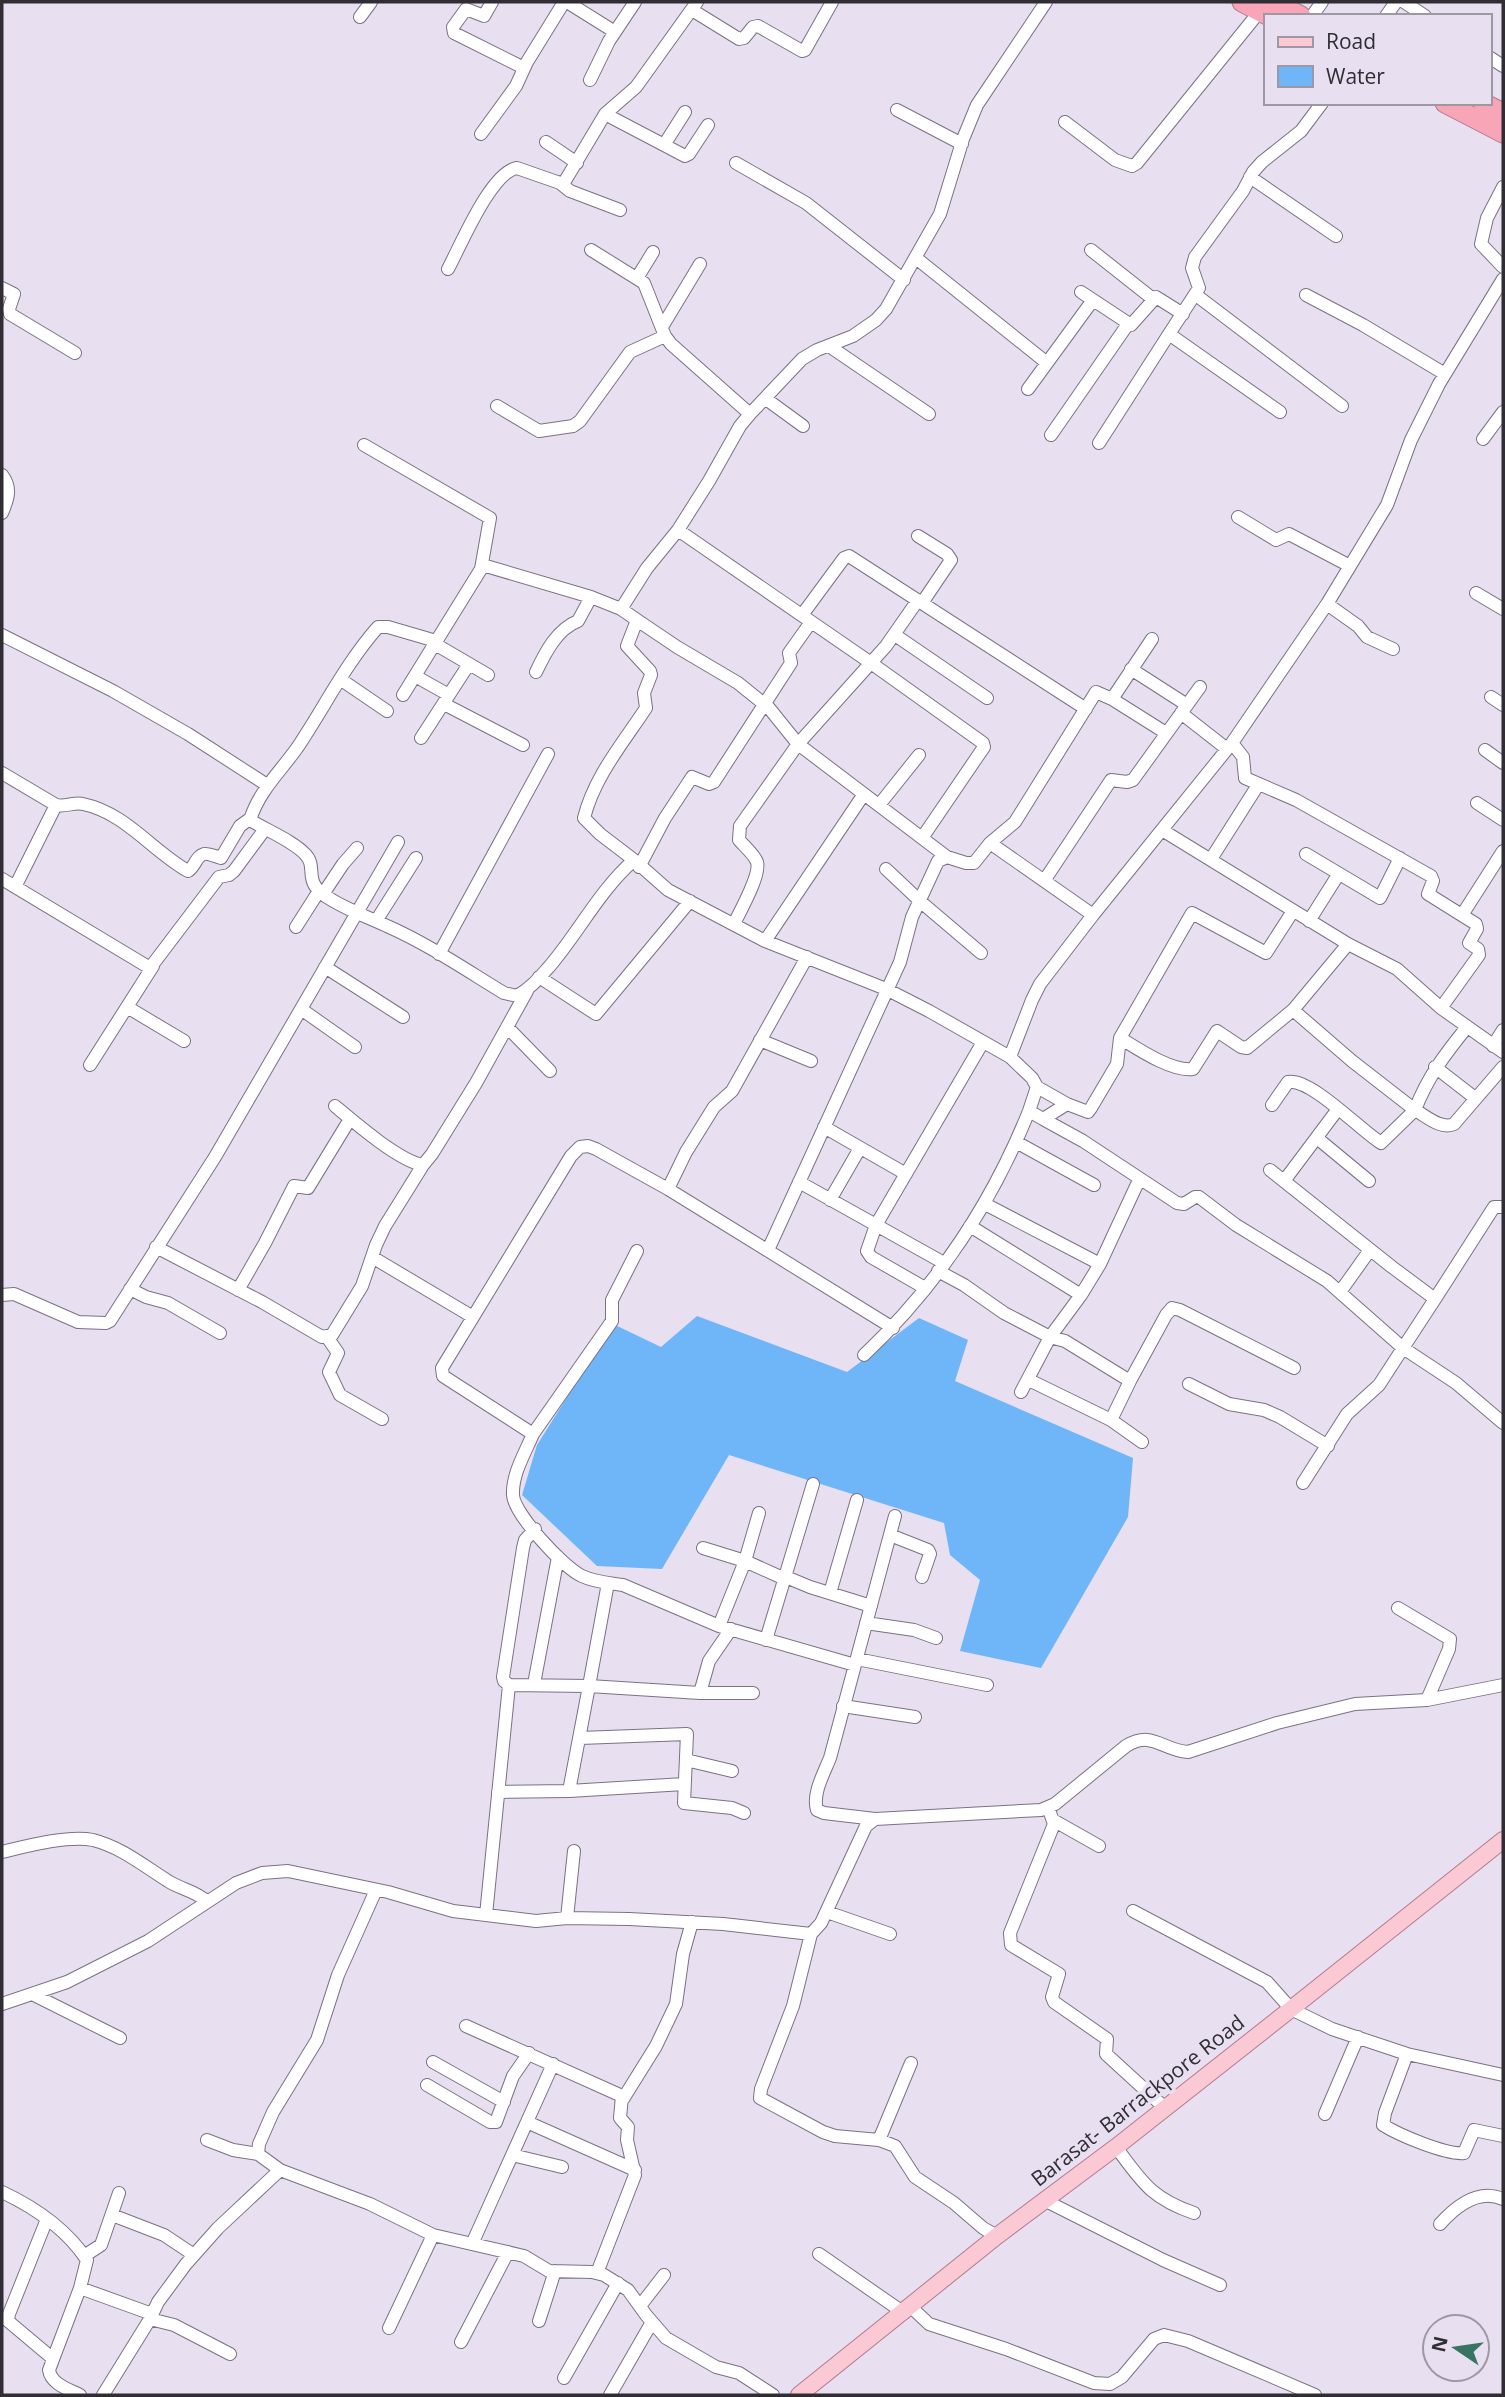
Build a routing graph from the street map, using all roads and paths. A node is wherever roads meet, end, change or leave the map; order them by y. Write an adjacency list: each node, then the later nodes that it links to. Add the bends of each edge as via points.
1 (371, 2): 14 (street)
2 (492, 2): 16 (street, via 484,16 466,9 453,27 454,33)
3 (566, 2): 15 (street); 16 (street)
4 (635, 2): 15 (street)
5 (832, 2): 9 (street, via 802,51 758,26 739,39)
6 (1046, 2): 30 (street, via 977,105)
7 (1242, 2): 10 (highway)
8 (1404, 2): 12 (street)
9 (694, 6): 24 (street, via 636,87)
10 (1268, 10): 11 (highway)
11 (1290, 14)
12 (1422, 14)
13 (1264, 15): 25 (street, via 1132,166 1115,160)
14 (360, 17)
15 (615, 32): 17 (street)
16 (524, 68): 28 (street)
17 (590, 80)
18 (1320, 105): 34 (street, via 1301,131)
19 (1449, 105): 27 (highway)
20 (1487, 105): 23 (highway)
21 (897, 110): 30 (street)
22 (685, 112): 31 (street)
23 (1503, 113)
24 (605, 114): 31 (street); 32 (street)
25 (1065, 122)
26 (708, 125): 31 (street, via 687,156)
27 (1503, 133)
28 (481, 134)
29 (546, 142): 32 (street)
30 (961, 144): 42 (street, via 940,214)
31 (664, 145)
32 (577, 163): 35 (street)
33 (736, 163): 48 (street, via 806,203)
34 (1250, 177): 38 (street); 51 (street, via 1194,260 1192,271 1199,284)
35 (560, 183): 37 (street); 45 (street, via 510,169 493,184)
36 (1503, 187): 44 (street, via 1487,218 1481,244)
37 (620, 210)
38 (1336, 236)
39 (591, 250): 46 (street)
40 (1091, 250): 53 (street)
41 (653, 252): 46 (street)
42 (916, 258): 48 (street); 61 (street)
43 (700, 264): 57 (street)
44 (1503, 267)
45 (448, 269)
46 (637, 278): 57 (street, via 648,289)
47 (1503, 279): 62 (street)
48 (904, 280): 59 (street, via 876,320)
49 (2, 288): 60 (street, via 14,294 10,314)
50 (1081, 292): 54 (street)
51 (1196, 295): 55 (street); 65 (street)
52 (1306, 295): 62 (street)
53 (1153, 299): 55 (street, via 1160,298); 56 (street, via 1134,324)
54 (1093, 300): 56 (street); 61 (street)
55 (1182, 314): 58 (street)
56 (1128, 324): 72 (street)
57 (664, 331): 66 (street, via 630,352 573,426 539,431); 69 (street, via 671,344)
58 (1169, 334): 67 (street); 74 (street)
59 (829, 345): 64 (street, via 802,359); 70 (street)
60 (75, 353)
61 (1047, 363): 63 (street)
62 (1445, 374): 81 (street, via 1410,440 1387,505)
63 (1028, 389)
64 (766, 399): 69 (street); 71 (street)
65 (1342, 405)
66 (497, 407)
67 (1280, 412)
68 (1503, 412): 73 (street)
69 (750, 414): 79 (street)
70 (929, 414)
71 (803, 426)
72 (1051, 435)
73 (1483, 439)
74 (1099, 443)
75 (364, 445): 82 (street, via 490,518)
76 (2, 475): 77 (street, via 10,494)
77 (2, 513)
78 (1238, 517): 81 (street, via 1276,540 1289,534)
79 (678, 530): 87 (street); 89 (street)
80 (918, 536): 85 (street, via 951,560)
81 (1350, 566): 86 (street)
82 (481, 569): 84 (street, via 490,566); 94 (street)
83 (1476, 593): 88 (street)
84 (591, 597): 87 (street); 99 (street, via 578,621 558,635)
85 (920, 602): 89 (street, via 849,556); 92 (street); 111 (street)
86 (1327, 604): 95 (street, via 1367,637); 118 (street)
87 (621, 609): 90 (street)
88 (1503, 609)
89 (807, 618): 96 (street); 109 (street, via 789,653 791,663)
90 (637, 620): 109 (street); 144 (street, via 627,646 650,671 644,693 646,709 595,789 584,818)
91 (2, 635): 124 (street, via 188,733)
92 (895, 635): 96 (street); 106 (street)
93 (1152, 639): 98 (street)
94 (435, 643): 97 (street); 101 (street); 102 (street, via 378,627)
95 (1393, 649)
96 (871, 663): 116 (street); 134 (street, via 984,745)
97 (469, 664): 100 (street); 107 (street)
98 (1131, 669): 108 (street); 112 (street)
99 (536, 672)
100 (488, 675)
101 (415, 676): 104 (street); 107 (street)
102 (340, 679): 113 (street); 124 (street, via 296,750)
103 (1200, 687): 112 (street)
104 (403, 695)
105 (1491, 697): 110 (street)
106 (987, 698)
107 (446, 699): 115 (street); 117 (street)
108 (1112, 699): 111 (street, via 1096,692); 114 (street)
109 (763, 703): 116 (street); 144 (street, via 714,782 692,777)
110 (1503, 705)
111 (1086, 709): 136 (street, via 1015,822)
112 (1184, 709): 114 (street); 118 (street)
113 (387, 712)
114 (1166, 733): 148 (street, via 1130,782 1111,780)
115 (421, 738)
116 (798, 744): 126 (street); 159 (street, via 740,825 739,840 757,867)
117 (523, 745)
118 (1230, 746): 125 (street, via 1243,757 1245,778); 133 (street)
119 (1485, 750): 122 (street)
120 (548, 754): 164 (street)
121 (919, 755): 129 (street)
122 (1503, 763)
123 (2, 773): 128 (street)
124 (267, 785): 130 (street)
125 (1258, 785): 142 (street, via 1296,800); 143 (street)
126 (864, 794): 129 (street); 161 (street)
127 (1477, 803): 131 (street)
128 (56, 805): 130 (street, via 80,803 104,811 188,871 199,856 221,858 240,826); 149 (street)
129 (879, 806): 134 (street)
130 (251, 818): 132 (street)
131 (1503, 820)
132 (265, 829): 150 (street, via 306,854 312,865 310,876); 166 (street, via 234,871 219,877)
133 (1162, 830): 143 (street); 155 (street)
134 (922, 838): 140 (street)
135 (398, 842): 154 (street)
136 (990, 843): 140 (street, via 974,863); 148 (street)
137 (357, 848): 150 (street)
138 (1503, 851): 156 (street)
139 (1306, 854): 146 (street)
140 (947, 857): 152 (street, via 939,861)
141 (416, 858): 157 (street)
142 (1400, 858): 146 (street, via 1380,898); 156 (street, via 1431,876 1427,894)
143 (1211, 859): 153 (street)
144 (637, 864): 151 (street, via 668,890); 168 (street, via 602,893)
145 (886, 869): 152 (street)
146 (1338, 875): 158 (street)
147 (2, 879): 149 (street)
148 (1044, 881): 155 (street)
149 (15, 887): 166 (street, via 146,967)
150 (321, 892): 154 (street); 160 (street)
151 (690, 901): 159 (street); 168 (street, via 596,1014)
152 (921, 902): 163 (street); 169 (street)
153 (1293, 911): 158 (street); 179 (street, via 1266,953 1192,913)
154 (356, 913): 157 (street); 167 (street)
155 (1093, 915): 185 (street, via 1035,993)
156 (1462, 915): 172 (street, via 1477,926 1469,943 1479,955)
157 (376, 921): 164 (street)
158 (1309, 921): 162 (street)
159 (734, 924): 161 (street)
160 (296, 927)
161 (765, 941): 165 (street)
162 (1348, 944): 172 (street, via 1397,969); 174 (street)
163 (981, 953)
164 (439, 954): 170 (street, via 504,993 517,996)
165 (807, 957): 169 (street); 180 (street)
166 (153, 966): 171 (street)
167 (325, 967): 173 (street); 175 (street)
168 (540, 977): 170 (street)
169 (886, 989): 182 (street); 201 (street)
170 (527, 990): 176 (street)
171 (127, 1007): 181 (street); 187 (street)
172 (1441, 1008): 177 (street)
173 (300, 1009): 183 (street); 219 (street, via 215,1157)
174 (1293, 1010): 179 (street, via 1247,1048 1217,1031 1193,1069 1176,1068); 197 (street)
175 (403, 1017)
176 (507, 1027): 190 (street); 205 (street)
177 (1467, 1027): 184 (street); 188 (street)
178 (1503, 1030): 184 (street)
179 (1120, 1038): 193 (street, via 1117,1063 1088,1112)
180 (760, 1040): 186 (street); 213 (street, via 732,1091 714,1107 686,1152)
181 (184, 1041)
182 (983, 1042): 185 (street); 207 (street)
183 (355, 1047)
184 (1498, 1049)
185 (1010, 1057): 191 (street)
186 (811, 1062)
187 (90, 1065)
188 (1435, 1067): 192 (street); 197 (street)
189 (1503, 1067): 192 (street)
190 (550, 1071)
191 (1037, 1087): 193 (street); 198 (street)
192 (1475, 1098): 197 (street, via 1448,1126)
193 (1066, 1104): 200 (street)
194 (1272, 1105): 196 (street, via 1291,1081)
195 (335, 1106): 199 (street)
196 (1338, 1109): 197 (street, via 1381,1143); 202 (street)
197 (1415, 1110)
198 (1029, 1111): 200 (street); 203 (street)
199 (351, 1119): 205 (street, via 380,1142); 228 (street, via 308,1188 294,1186)
200 (1043, 1119): 208 (street)
201 (824, 1127): 204 (street); 211 (street)
202 (1317, 1138): 209 (street); 210 (street)
203 (1016, 1142): 212 (street); 215 (street)
204 (860, 1148): 207 (street); 214 (street)
205 (423, 1165): 223 (street, via 385,1226)
206 (1270, 1170): 209 (street)
207 (906, 1174): 217 (street)
208 (1139, 1180): 224 (street); 229 (street, via 1181,1205 1199,1198)
209 (1284, 1181): 221 (street)
210 (1369, 1181)
211 (799, 1182): 214 (street); 220 (street)
212 (1094, 1185)
213 (668, 1189): 220 (street); 233 (street, via 596,1149 580,1147)
214 (830, 1200): 217 (street)
215 (985, 1203): 218 (street); 224 (street)
216 (1503, 1207): 232 (street, via 1494,1207)
217 (876, 1225): 225 (street); 226 (street, via 867,1251 871,1257)
218 (970, 1226): 225 (street); 230 (street)
219 (156, 1247): 227 (street); 228 (street)
220 (768, 1250): 234 (street)
221 (1370, 1250): 229 (street); 232 (street)
222 (637, 1251): 248 (street, via 612,1300 612,1321)
223 (372, 1257): 233 (street); 237 (street, via 362,1286)
224 (1100, 1264): 230 (street)
225 (941, 1267): 226 (street); 236 (street, via 1004,1313)
226 (925, 1288): 234 (street)
227 (130, 1289): 231 (street, via 106,1323 78,1322 14,1294); 235 (street, via 164,1301)
228 (238, 1290): 237 (street)
229 (1340, 1292): 238 (street)
230 (1081, 1294): 236 (street)
231 (2, 1295)
232 (1435, 1298): 238 (street)
233 (472, 1317): 248 (street, via 442,1368 443,1376)
234 (893, 1328): 239 (street)
235 (220, 1334)
236 (1050, 1337): 241 (street); 242 (street, via 1065,1341)
237 (327, 1338): 245 (street, via 338,1353 329,1374 338,1393)
238 (1403, 1348): 247 (street, via 1456,1383); 250 (street, via 1379,1385 1347,1414)
239 (864, 1355)
240 (1294, 1368): 242 (street, via 1172,1308)
241 (1029, 1380): 244 (street); 246 (street)
242 (1130, 1381): 246 (street)
243 (1189, 1384): 250 (street, via 1229,1404 1280,1417)
244 (1021, 1392)
245 (382, 1419)
246 (1111, 1420): 249 (street)
247 (1503, 1423)
248 (533, 1434): 256 (street, via 513,1482 513,1493 519,1511)
249 (1142, 1442)
250 (1328, 1446): 251 (street)
251 (1303, 1483)
252 (813, 1484): 262 (street)
253 (857, 1500): 264 (street)
254 (759, 1513): 260 (street)
255 (895, 1516): 257 (street)
256 (535, 1529): 259 (street); 273 (street, via 523,1548 503,1677)
257 (890, 1535): 261 (street, via 928,1550); 265 (street)
258 (703, 1548): 260 (street)
259 (558, 1557): 263 (street, via 581,1575); 272 (street)
260 (745, 1561): 262 (street); 268 (street)
261 (922, 1577)
262 (785, 1578): 264 (street); 270 (street)
263 (608, 1583): 268 (street, via 624,1585); 276 (street)
264 (830, 1593): 265 (street)
265 (871, 1606): 267 (street)
266 (1398, 1608): 279 (street, via 1450,1639)
267 (866, 1623): 269 (street); 271 (street)
268 (725, 1628): 270 (street); 277 (street)
269 (936, 1638)
270 (766, 1640): 271 (street)
271 (856, 1662): 274 (street); 280 (street)
272 (534, 1684): 273 (street); 276 (street)
273 (509, 1685): 287 (street)
274 (987, 1685)
275 (1503, 1685): 279 (street)
276 (589, 1686): 277 (street); 282 (street)
277 (700, 1693): 278 (street)
278 (753, 1693)
279 (1427, 1700): 288 (street, via 1355,1704 1188,1752 1140,1739)
280 (843, 1706): 281 (street); 290 (street, via 815,1804 824,1813)
281 (915, 1717)
282 (580, 1738): 283 (street, via 685,1733); 286 (street)
283 (686, 1760): 284 (street); 285 (street)
284 (733, 1771)
285 (684, 1784): 286 (street); 289 (street, via 684,1803)
286 (569, 1791): 287 (street)
287 (498, 1792): 300 (street)
288 (1048, 1807): 290 (street); 291 (street)
289 (744, 1813)
290 (875, 1819): 299 (street, via 866,1826)
291 (1054, 1820): 293 (street); 320 (street, via 1009,1942 1059,1975 1054,2002 1107,2039 1106,2054)
292 (1502, 1841): 307 (main road, Barasat- Barrackpore Road)
293 (1099, 1846)
294 (574, 1851): 301 (street)
295 (2, 1852): 297 (street, via 91,1840 133,1857)
296 (376, 1890): 297 (street, via 288,1871 261,1872); 300 (street); 327 (street, via 338,1975 317,2040 273,2112)
297 (206, 1901): 305 (street, via 148,1941)
298 (1133, 1911): 307 (street, via 1267,1982)
299 (827, 1912): 303 (street); 304 (street)
300 (486, 1914): 301 (street, via 536,1921)
301 (567, 1918): 302 (street)
302 (692, 1922): 303 (street); 318 (street, via 676,2004)
303 (811, 1934): 325 (street, via 793,2006 760,2098 823,2132)
304 (890, 1934)
305 (34, 1995): 306 (street); 310 (street)
306 (2, 2004)
307 (1291, 2009): 309 (street); 320 (main road, Barasat- Barrackpore Road)
308 (466, 2026): 311 (street)
309 (1358, 2037): 312 (street); 321 (street)
310 (120, 2038)
311 (529, 2053): 315 (street); 319 (street, via 513,2076)
312 (1407, 2054): 316 (street); 323 (street, via 1383,2125 1459,2154 1474,2130)
313 (433, 2062): 319 (street)
314 (911, 2063): 325 (street)
315 (553, 2064): 318 (street); 322 (street)
316 (1503, 2075)
317 (427, 2085): 319 (street, via 493,2122)
318 (623, 2099): 331 (street, via 620,2118 628,2127)
319 (504, 2102)
320 (1165, 2108): 326 (main road, Barasat- Barrackpore Road)
321 (1325, 2114)
322 (527, 2122): 328 (street); 331 (street)
323 (1503, 2136)
324 (206, 2140): 327 (street)
325 (878, 2140): 341 (street, via 895,2146 915,2177)
326 (1116, 2147): 335 (main road, Barasat- Barrackpore Road); 336 (street, via 1152,2193)
327 (258, 2154): 330 (street)
328 (512, 2155): 329 (street); 342 (street)
329 (562, 2167)
330 (280, 2170): 340 (street, via 370,2204); 344 (street)
331 (635, 2170): 348 (street)
332 (2, 2192): 338 (street)
333 (119, 2193): 337 (street)
334 (1503, 2199): 339 (street, via 1481,2195 1452,2211)
335 (1044, 2200): 341 (main road, Barasat- Barrackpore Road); 351 (street)
336 (1194, 2213)
337 (112, 2215): 344 (street, via 164,2235); 346 (street, via 101,2245)
338 (47, 2218): 346 (street); 361 (street, via 8,2321)
339 (1440, 2224)
340 (433, 2235): 342 (street); 358 (street)
341 (997, 2236): 354 (main road, Barasat- Barrackpore Road)
342 (472, 2244): 343 (street)
343 (508, 2252): 347 (street); 359 (street)
344 (194, 2255): 355 (street)
345 (819, 2255): 354 (street)
346 (84, 2256): 352 (street, via 86,2269)
347 (555, 2271): 348 (street); 356 (street)
348 (597, 2273): 350 (street)
349 (664, 2275): 353 (street)
350 (618, 2283): 353 (street); 362 (street)
351 (1220, 2285)
352 (80, 2288): 355 (street); 361 (street)
353 (640, 2306): 357 (street)
354 (907, 2310): 363 (street, via 929,2324); 368 (main road, Barasat- Barrackpore Road)
355 (151, 2317): 360 (street); 365 (street)
356 (538, 2321)
357 (652, 2322): 366 (street); 367 (street, via 692,2354 739,2373)
358 (389, 2328)
359 (461, 2342)
360 (230, 2354)
361 (52, 2358): 364 (street, via 50,2376)
362 (564, 2378)
363 (1110, 2390): 369 (street, via 1154,2339 1164,2335)
364 (80, 2395)
365 (103, 2395)
366 (610, 2395)
367 (773, 2395)
368 (799, 2395)
369 (1313, 2395)

